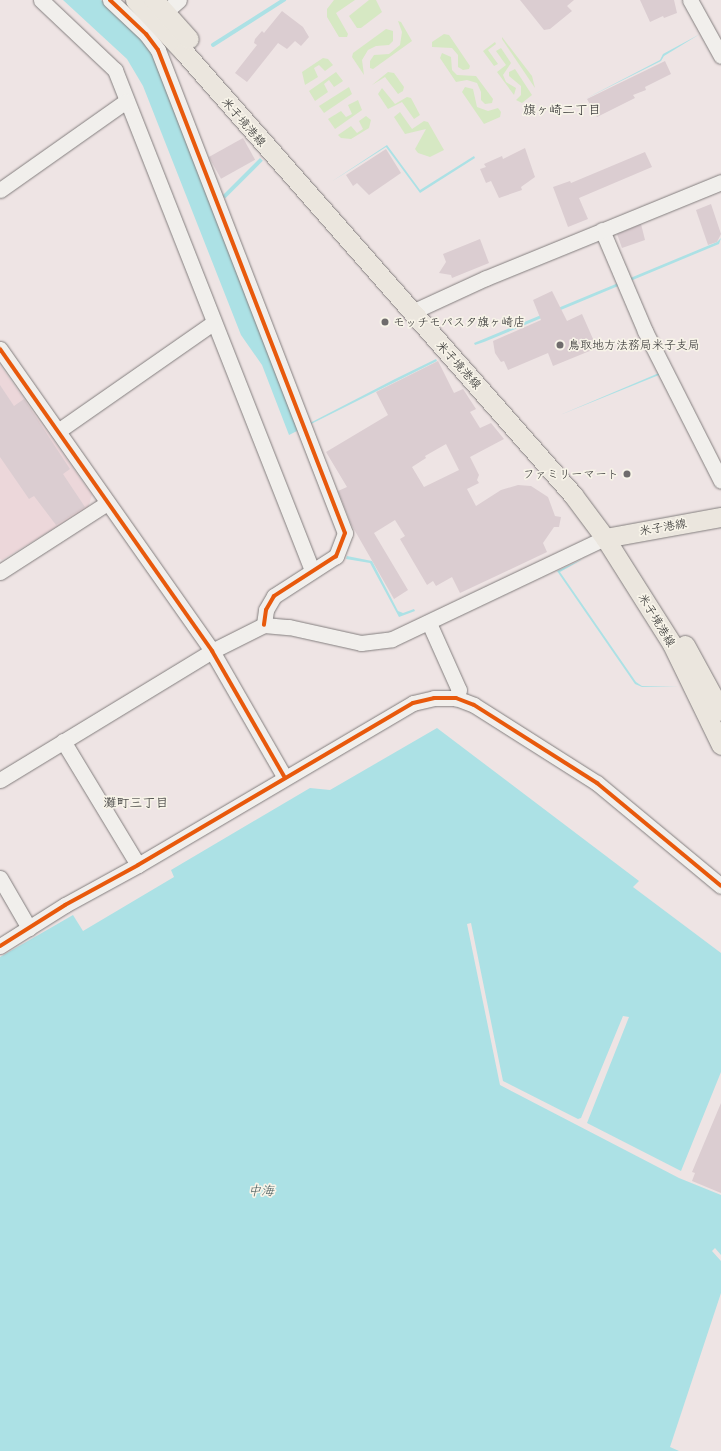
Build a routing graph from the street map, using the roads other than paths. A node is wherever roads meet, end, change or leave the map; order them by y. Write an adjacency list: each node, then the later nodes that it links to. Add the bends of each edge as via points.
1 (41, 0): 8 (street, via 115,70)
2 (110, 0): 20 (street, via 146,34 158,50 345,533 336,556)
3 (135, 0): 6 (main road, 米子境港線)
4 (179, 0): 6 (street)
5 (690, 0): 7 (street)
6 (158, 12): 12 (main road, 米子境港線, via 184,52)
7 (721, 56)
8 (126, 101): 10 (street); 13 (street)
9 (721, 182): 11 (street)
10 (0, 190)
11 (602, 230): 12 (street); 16 (street, via 624,283)
12 (417, 309): 19 (main road, 米子境港線)
13 (213, 323): 15 (street); 20 (street)
14 (0, 349): 15 (street)
15 (58, 432): 17 (street)
16 (721, 481)
17 (107, 503): 21 (street); 24 (street)
18 (721, 517): 19 (main road, 米子港線)
19 (611, 537): 22 (street); 25 (main road, 米子境港線); 29 (main road, 米子境港線, via 672,644)
20 (312, 570): 23 (street, via 274,596 266,610)
21 (0, 572)
22 (429, 623): 23 (street, via 392,639 361,643 289,627); 26 (street, via 459,690)
23 (264, 625): 24 (street)
24 (212, 651): 28 (street); 30 (street)
25 (715, 685): 27 (main road, 米子境港線)
26 (456, 698): 30 (street, via 434,698 414,703); 34 (street, via 479,708 596,783)
27 (721, 711)
28 (63, 741): 31 (street); 32 (street)
29 (721, 745)
30 (286, 778): 32 (street)
31 (0, 780)
32 (138, 865): 35 (street)
33 (0, 878): 35 (street)
34 (721, 886)
35 (29, 928): 36 (street)
36 (0, 946)

